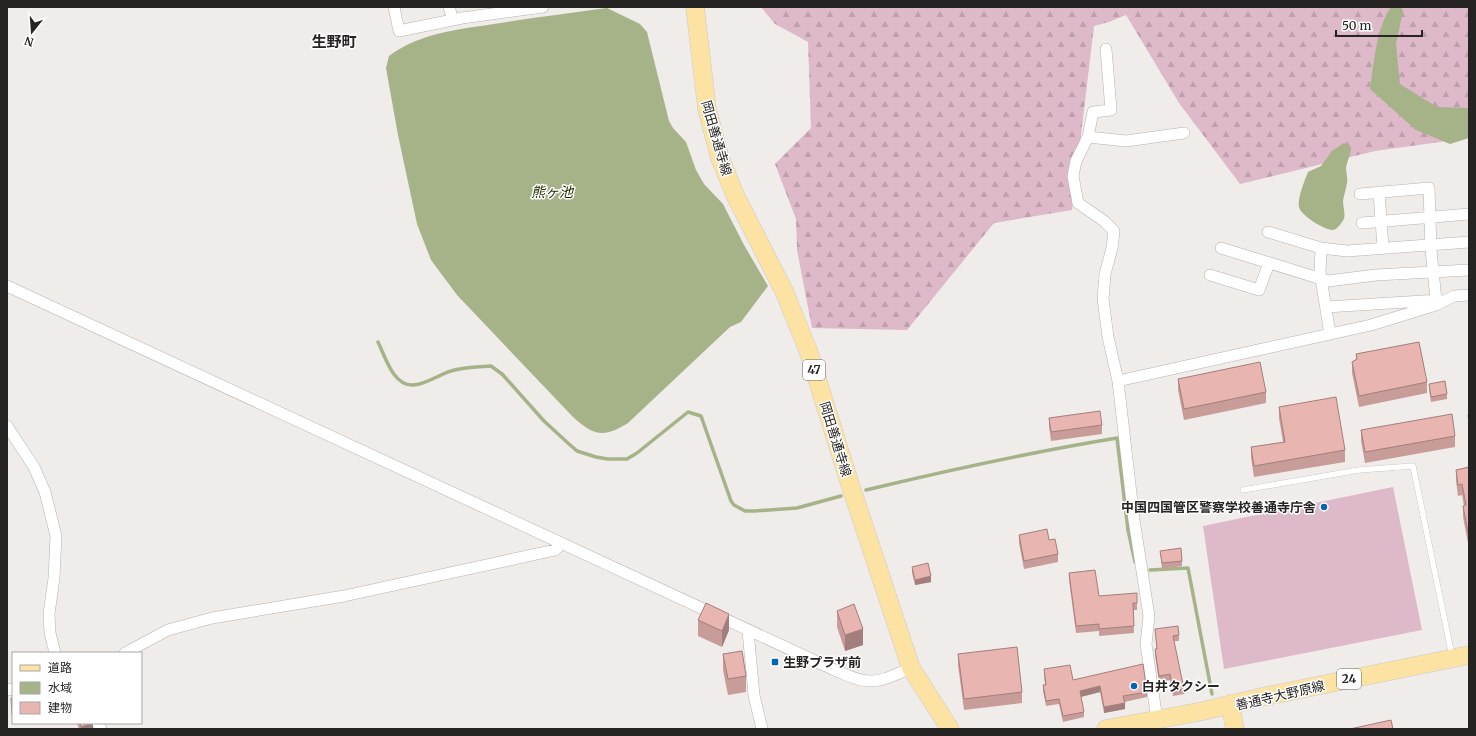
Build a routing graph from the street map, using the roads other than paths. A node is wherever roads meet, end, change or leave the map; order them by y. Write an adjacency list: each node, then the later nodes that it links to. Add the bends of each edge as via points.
1 (394, 7): 5 (street, via 399,31)
2 (449, 7): 5 (street)
3 (538, 7): 5 (street)
4 (695, 7): 40 (main road, 岡田善通寺線 / 47, via 707,109 720,158 735,195 784,291 808,350)
5 (453, 20)
6 (1106, 50): 8 (street, via 1111,110 1093,112)
7 (1184, 133): 8 (street, via 1126,141)
8 (1088, 137): 32 (street, via 1076,162 1073,176 1078,203 1114,231 1105,274 1103,299)
9 (1379, 192): 10 (street); 12 (street, via 1430,188); 13 (street)
10 (1360, 194)
11 (1469, 214): 12 (street)
12 (1430, 217): 13 (street); 17 (street)
13 (1381, 222): 14 (street); 20 (street)
14 (1362, 223)
15 (1268, 232): 19 (street)
16 (1469, 242): 17 (street)
17 (1431, 245): 20 (street); 23 (street)
18 (1221, 248): 21 (street)
19 (1321, 248): 20 (street, via 1347,251); 25 (street)
20 (1383, 248)
21 (1269, 263): 24 (street, via 1259,290); 25 (street)
22 (1469, 270): 23 (street)
23 (1433, 272): 25 (street, via 1328,281); 29 (street)
24 (1210, 275)
25 (1321, 278): 30 (street)
26 (7, 286): 35 (street)
27 (1469, 295): 28 (street)
28 (1448, 299): 29 (street); 31 (street, via 1371,325)
29 (1436, 300): 30 (street)
30 (1326, 307): 31 (street)
31 (1330, 334): 32 (street)
32 (1118, 381): 42 (street, via 1134,520 1149,616 1146,644)
33 (7, 426): 37 (street, via 34,467 45,492 56,536 49,614)
34 (1243, 490): 39 (lane, via 1359,470 1413,466)
35 (561, 544): 36 (street); 38 (street, via 555,550 344,596 212,618 168,630)
36 (748, 631): 40 (street, via 856,679 883,679); 43 (street, via 754,695)
37 (55, 652)
38 (127, 652)
39 (1461, 657): 41 (main road, 善通寺大野原線 / 24)
40 (910, 668): 44 (main road, 岡田善通寺線 / 47)
41 (1230, 704): 42 (main road); 46 (main road, 善通寺大野原線)
42 (1157, 720): 45 (main road)
43 (762, 729)
44 (950, 729)
45 (1106, 729)
46 (1235, 729)

